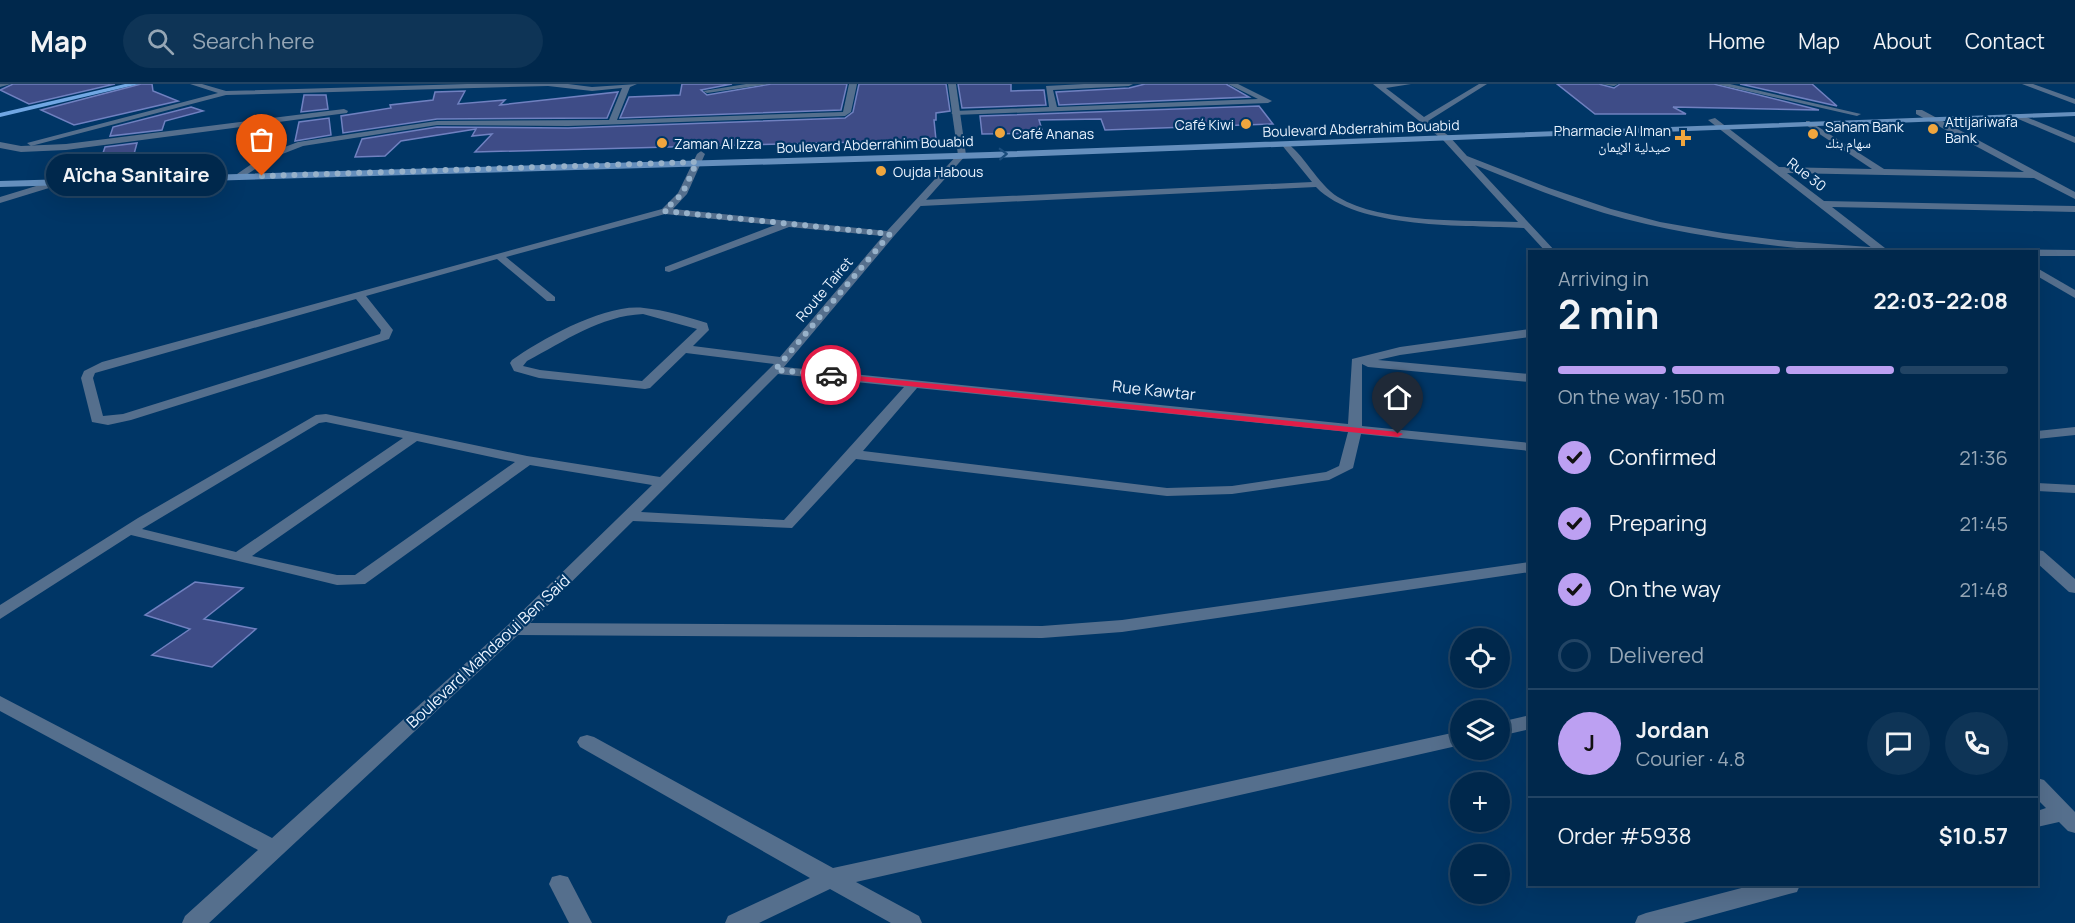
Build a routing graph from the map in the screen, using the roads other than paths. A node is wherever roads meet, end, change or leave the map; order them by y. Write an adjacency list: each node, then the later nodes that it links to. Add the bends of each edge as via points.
1 (107, 84): 22 (main road)
2 (135, 84): 29 (main road)
3 (194, 84): 20 (street)
4 (633, 84): 17 (street)
5 (765, 84): 19 (street)
6 (852, 84): 34 (street, via 845,114)
7 (952, 84): 26 (street)
8 (1130, 84): 23 (street, via 1048,88)
9 (1232, 84): 23 (street, via 1268,101)
10 (1408, 84): 18 (lane)
11 (1484, 84): 32 (lane)
12 (1605, 84): 13 (street)
13 (1614, 84)
14 (1722, 84): 27 (street)
15 (2026, 84): 21 (street)
16 (502, 85): 17 (street, via 592,89); 20 (street)
17 (627, 85): 34 (street)
18 (1378, 86): 32 (lane)
19 (707, 91)
20 (226, 93): 41 (street)
21 (2075, 105): 25 (main road, Boulevard Abderrahim Bouabid)
22 (0, 108)
23 (1053, 109): 26 (street)
24 (344, 111): 41 (street, via 66,147)
25 (1919, 112): 27 (main road, Boulevard Abderrahim Bouabid); 31 (street)
26 (955, 113): 42 (street)
27 (1857, 114): 33 (main road, Boulevard Abderrahim Bouabid)
28 (2075, 114): 30 (main road, Boulevard Abderrahim Bouabid)
29 (0, 115)
30 (2019, 116): 31 (main road, Boulevard Abderrahim Bouabid); 39 (street)
31 (1935, 119): 35 (main road, Boulevard Abderrahim Bouabid); 49 (street)
32 (1424, 120): 37 (lane)
33 (1712, 120): 36 (street, Rue 30); 37 (main road, Boulevard Abderrahim Bouabid)
34 (612, 122): 45 (street, via 430,124 301,144)
35 (1809, 123): 36 (main road, Boulevard Abderrahim Bouabid); 47 (street)
36 (1723, 127): 38 (main road, Boulevard Abderrahim Bouabid); 46 (street, Rue 30)
37 (1438, 131): 38 (lane); 42 (main road, Boulevard Abderrahim Bouabid)
38 (1446, 138): 40 (main road, Boulevard Abderrahim Bouabid); 44 (lane)
39 (2075, 140)
40 (1285, 144): 42 (main road, Boulevard Abderrahim Bouabid, one-way to 40); 53 (lane)
41 (4, 147)
42 (962, 151): 43 (main road, Boulevard Abderrahim Bouabid); 56 (street, Route Tairet)
43 (699, 158): 45 (main road, Boulevard Abderrahim Bouabid); 50 (main road, Boulevard Abderrahim Bouabid); 59 (street, via 682,194)
44 (1465, 158): 61 (lane); 64 (lane, via 1628,217 1768,243)
45 (251, 167): 48 (main road, Boulevard Abderrahim Bouabid); 50 (street)
46 (1779, 170): 47 (street); 57 (street, Rue 30)
47 (1882, 172): 49 (street)
48 (0, 175)
49 (2037, 175): 54 (street)
50 (240, 176): 51 (main road, Boulevard Abderrahim Bouabid)
51 (59, 182): 52 (main road, Boulevard Abderrahim Bouabid); 55 (street)
52 (0, 184)
53 (1320, 184): 56 (lane); 61 (lane, via 1334,199 1394,216)
54 (2075, 196)
55 (0, 200)
56 (921, 203): 62 (street, Route Tairet)
57 (1823, 204): 58 (street); 65 (street, Rue 30)
58 (2075, 210)
59 (664, 211): 60 (street); 68 (street)
60 (788, 224): 62 (street); 69 (street)
61 (1526, 225): 63 (lane)
62 (890, 234): 77 (street, Route Tairet)
63 (1549, 250)
64 (1870, 250)
65 (1883, 250)
66 (2038, 252): 67 (street)
67 (2075, 253)
68 (498, 255): 71 (street); 73 (street)
69 (669, 269)
70 (2038, 272): 72 (street)
71 (358, 294): 71 (street, via 387,330 385,336 126,417 97,419 87,378 90,371)
72 (2075, 295)
73 (551, 300)
74 (1528, 333): 76 (street, via 1400,351)
75 (685, 350): 75 (street, via 704,330 703,326 634,311 602,319 516,363 526,372 645,385); 77 (street, Rue Kawtar)
76 (1356, 362): 78 (street); 80 (street)
77 (779, 366): 79 (street, Rue Kawtar); 87 (street, Boulevard Mahdaoui Ben Said)
78 (1528, 378)
79 (915, 383): 80 (street, Rue Kawtar); 85 (street)
80 (1355, 430): 84 (street, Rue Kawtar); 85 (street, via 1346,468 1339,472 1201,492 1167,492)
81 (2075, 431): 82 (street)
82 (2038, 435)
83 (414, 437): 86 (street); 91 (street, via 316,418); 93 (street)
84 (1528, 447)
85 (852, 454): 90 (street, via 787,525)
86 (527, 460): 87 (street); 93 (street, via 359,580 337,580)
87 (662, 482): 90 (street, Boulevard Mahdaoui Ben Said)
88 (2038, 487): 89 (street)
89 (2075, 489)
90 (629, 516): 97 (street, Boulevard Mahdaoui Ben Said)
91 (132, 530): 93 (street, via 141,536); 96 (street)
92 (2038, 556): 95 (street)
93 (238, 558)
94 (1528, 567): 97 (street, via 1122,626 1041,632)
95 (2075, 588)
96 (0, 613)
97 (514, 629): 106 (street, Boulevard Mahdaoui Ben Said)
98 (0, 703): 106 (street)
99 (1528, 722): 100 (street)
100 (1510, 727)
101 (1450, 740): 107 (street)
102 (587, 742): 107 (street)
103 (2038, 787): 105 (street)
104 (2038, 819): 105 (street)
105 (2069, 819)
106 (274, 849): 110 (street, Boulevard Mahdaoui Ben Said)
107 (831, 878): 112 (street); 113 (street)
108 (560, 884): 111 (street)
109 (1785, 886): 114 (street)
110 (193, 923)
111 (581, 923)
112 (736, 923)
113 (911, 923)
114 (1646, 923)

